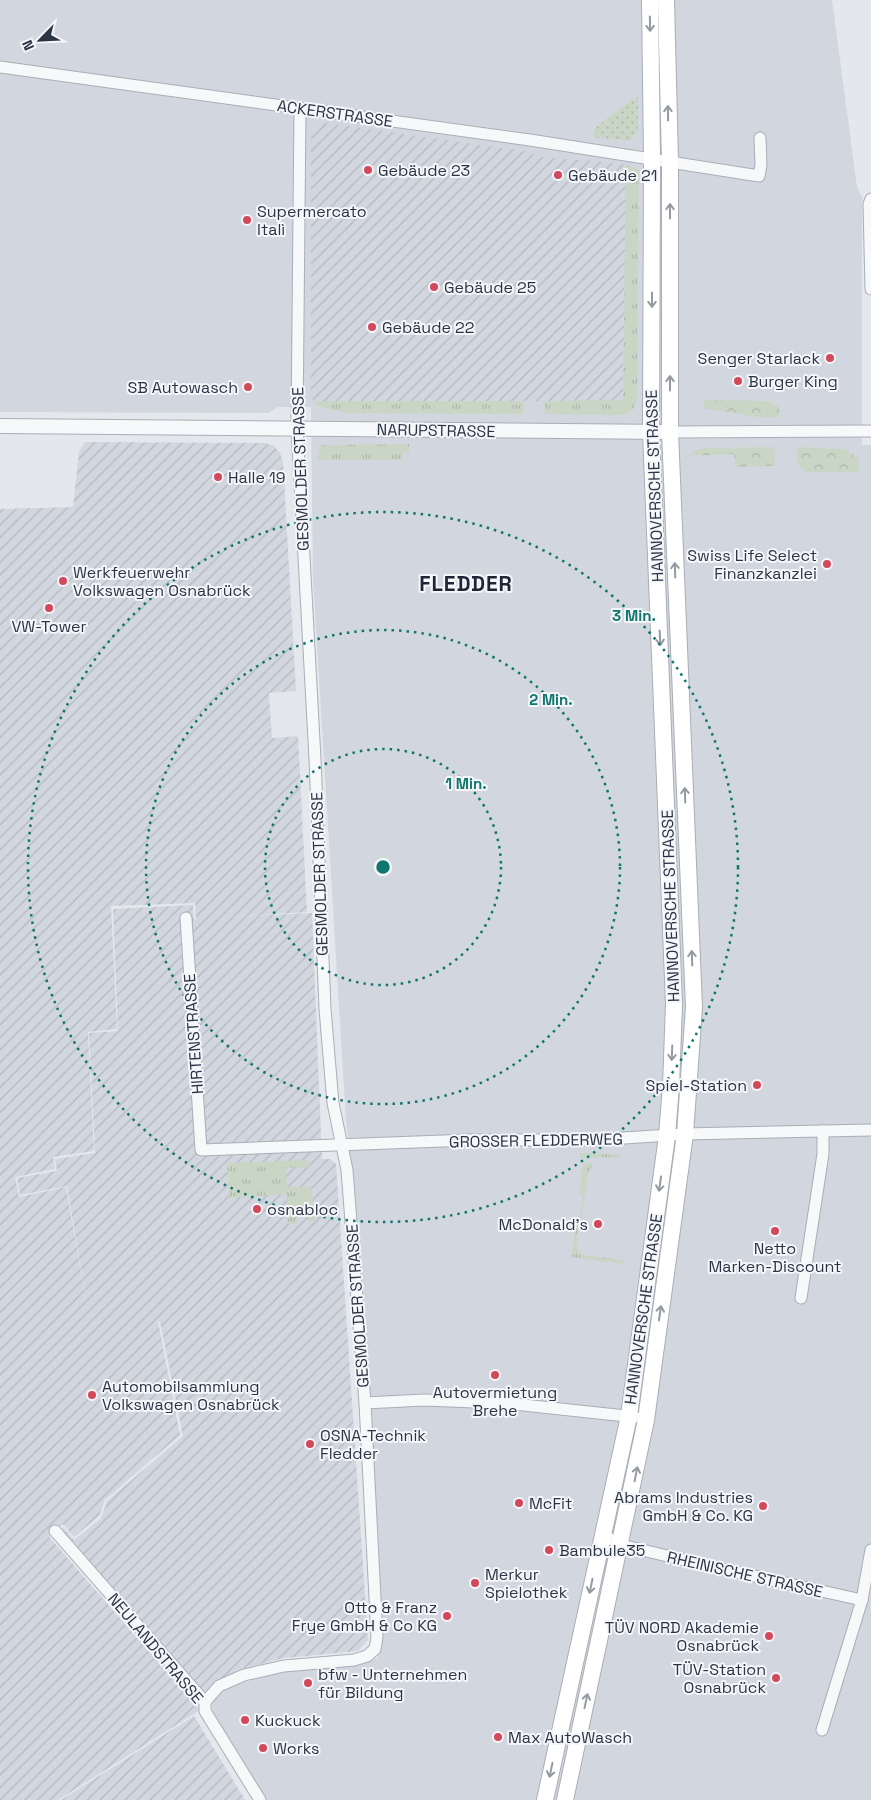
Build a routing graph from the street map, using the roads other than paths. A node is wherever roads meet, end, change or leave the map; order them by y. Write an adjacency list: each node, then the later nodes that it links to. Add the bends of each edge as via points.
1 (650, 0): 6 (main road, HANNOVERSCHE STRASSE, one-way to 6)
2 (666, 0): 7 (main road, HANNOVERSCHE STRASSE, one-way to 2)
3 (0, 67): 4 (street, ACKERSTRASSE)
4 (300, 108): 6 (street, ACKERSTRASSE); 11 (street, GESMOLDER STRASSE)
5 (760, 138): 7 (street, via 759,176)
6 (652, 158): 7 (street, ACKERSTRASSE); 13 (main road, HANNOVERSCHE STRASSE, one-way to 13)
7 (670, 161): 14 (main road, HANNOVERSCHE STRASSE, one-way to 7)
8 (871, 199): 9 (street)
9 (871, 289)
10 (0, 426): 11 (street, NARUPSTRASSE)
11 (297, 428): 13 (street, NARUPSTRASSE); 20 (street, GESMOLDER STRASSE, via 325,1010 331,1088)
12 (871, 431): 14 (street, NARUPSTRASSE)
13 (651, 432): 14 (street, NARUPSTRASSE); 19 (main road, HANNOVERSCHE STRASSE, one-way to 19, via 674,1004)
14 (670, 432): 18 (main road, HANNOVERSCHE STRASSE, one-way to 14, via 694,1006)
15 (186, 918): 21 (street, HIRTENSTRASSE)
16 (871, 1130): 17 (street, GROSSER FLEDDERWEG)
17 (823, 1131): 18 (street, GROSSER FLEDDERWEG); 22 (street, via 823,1154)
18 (685, 1134): 19 (street, GROSSER FLEDDERWEG); 25 (main road, HANNOVERSCHE STRASSE, one-way to 18)
19 (667, 1136): 20 (street, GROSSER FLEDDERWEG); 24 (main road, HANNOVERSCHE STRASSE, one-way to 24)
20 (341, 1144): 21 (street, GROSSER FLEDDERWEG); 23 (street, GESMOLDER STRASSE, via 347,1170)
21 (201, 1150)
22 (801, 1298)
23 (365, 1403): 24 (street, via 475,1402); 31 (street, GESMOLDER STRASSE, via 375,1649 354,1660 284,1666 244,1675 219,1686)
24 (629, 1416): 25 (street); 27 (main road, HANNOVERSCHE STRASSE)
25 (646, 1420): 28 (main road, HANNOVERSCHE STRASSE, one-way to 25)
26 (55, 1531): 31 (street, NEULANDSTRASSE)
27 (602, 1534): 28 (street, RHEINISCHE STRASSE); 34 (main road, HANNOVERSCHE STRASSE, one-way to 34)
28 (621, 1544): 30 (street, RHEINISCHE STRASSE); 35 (main road, HANNOVERSCHE STRASSE, one-way to 28)
29 (871, 1550): 30 (street)
30 (862, 1600): 32 (street)
31 (205, 1702): 33 (street, NEULANDSTRASSE, via 206,1711)
32 (822, 1730)
33 (260, 1800)
34 (545, 1800)
35 (565, 1800)

